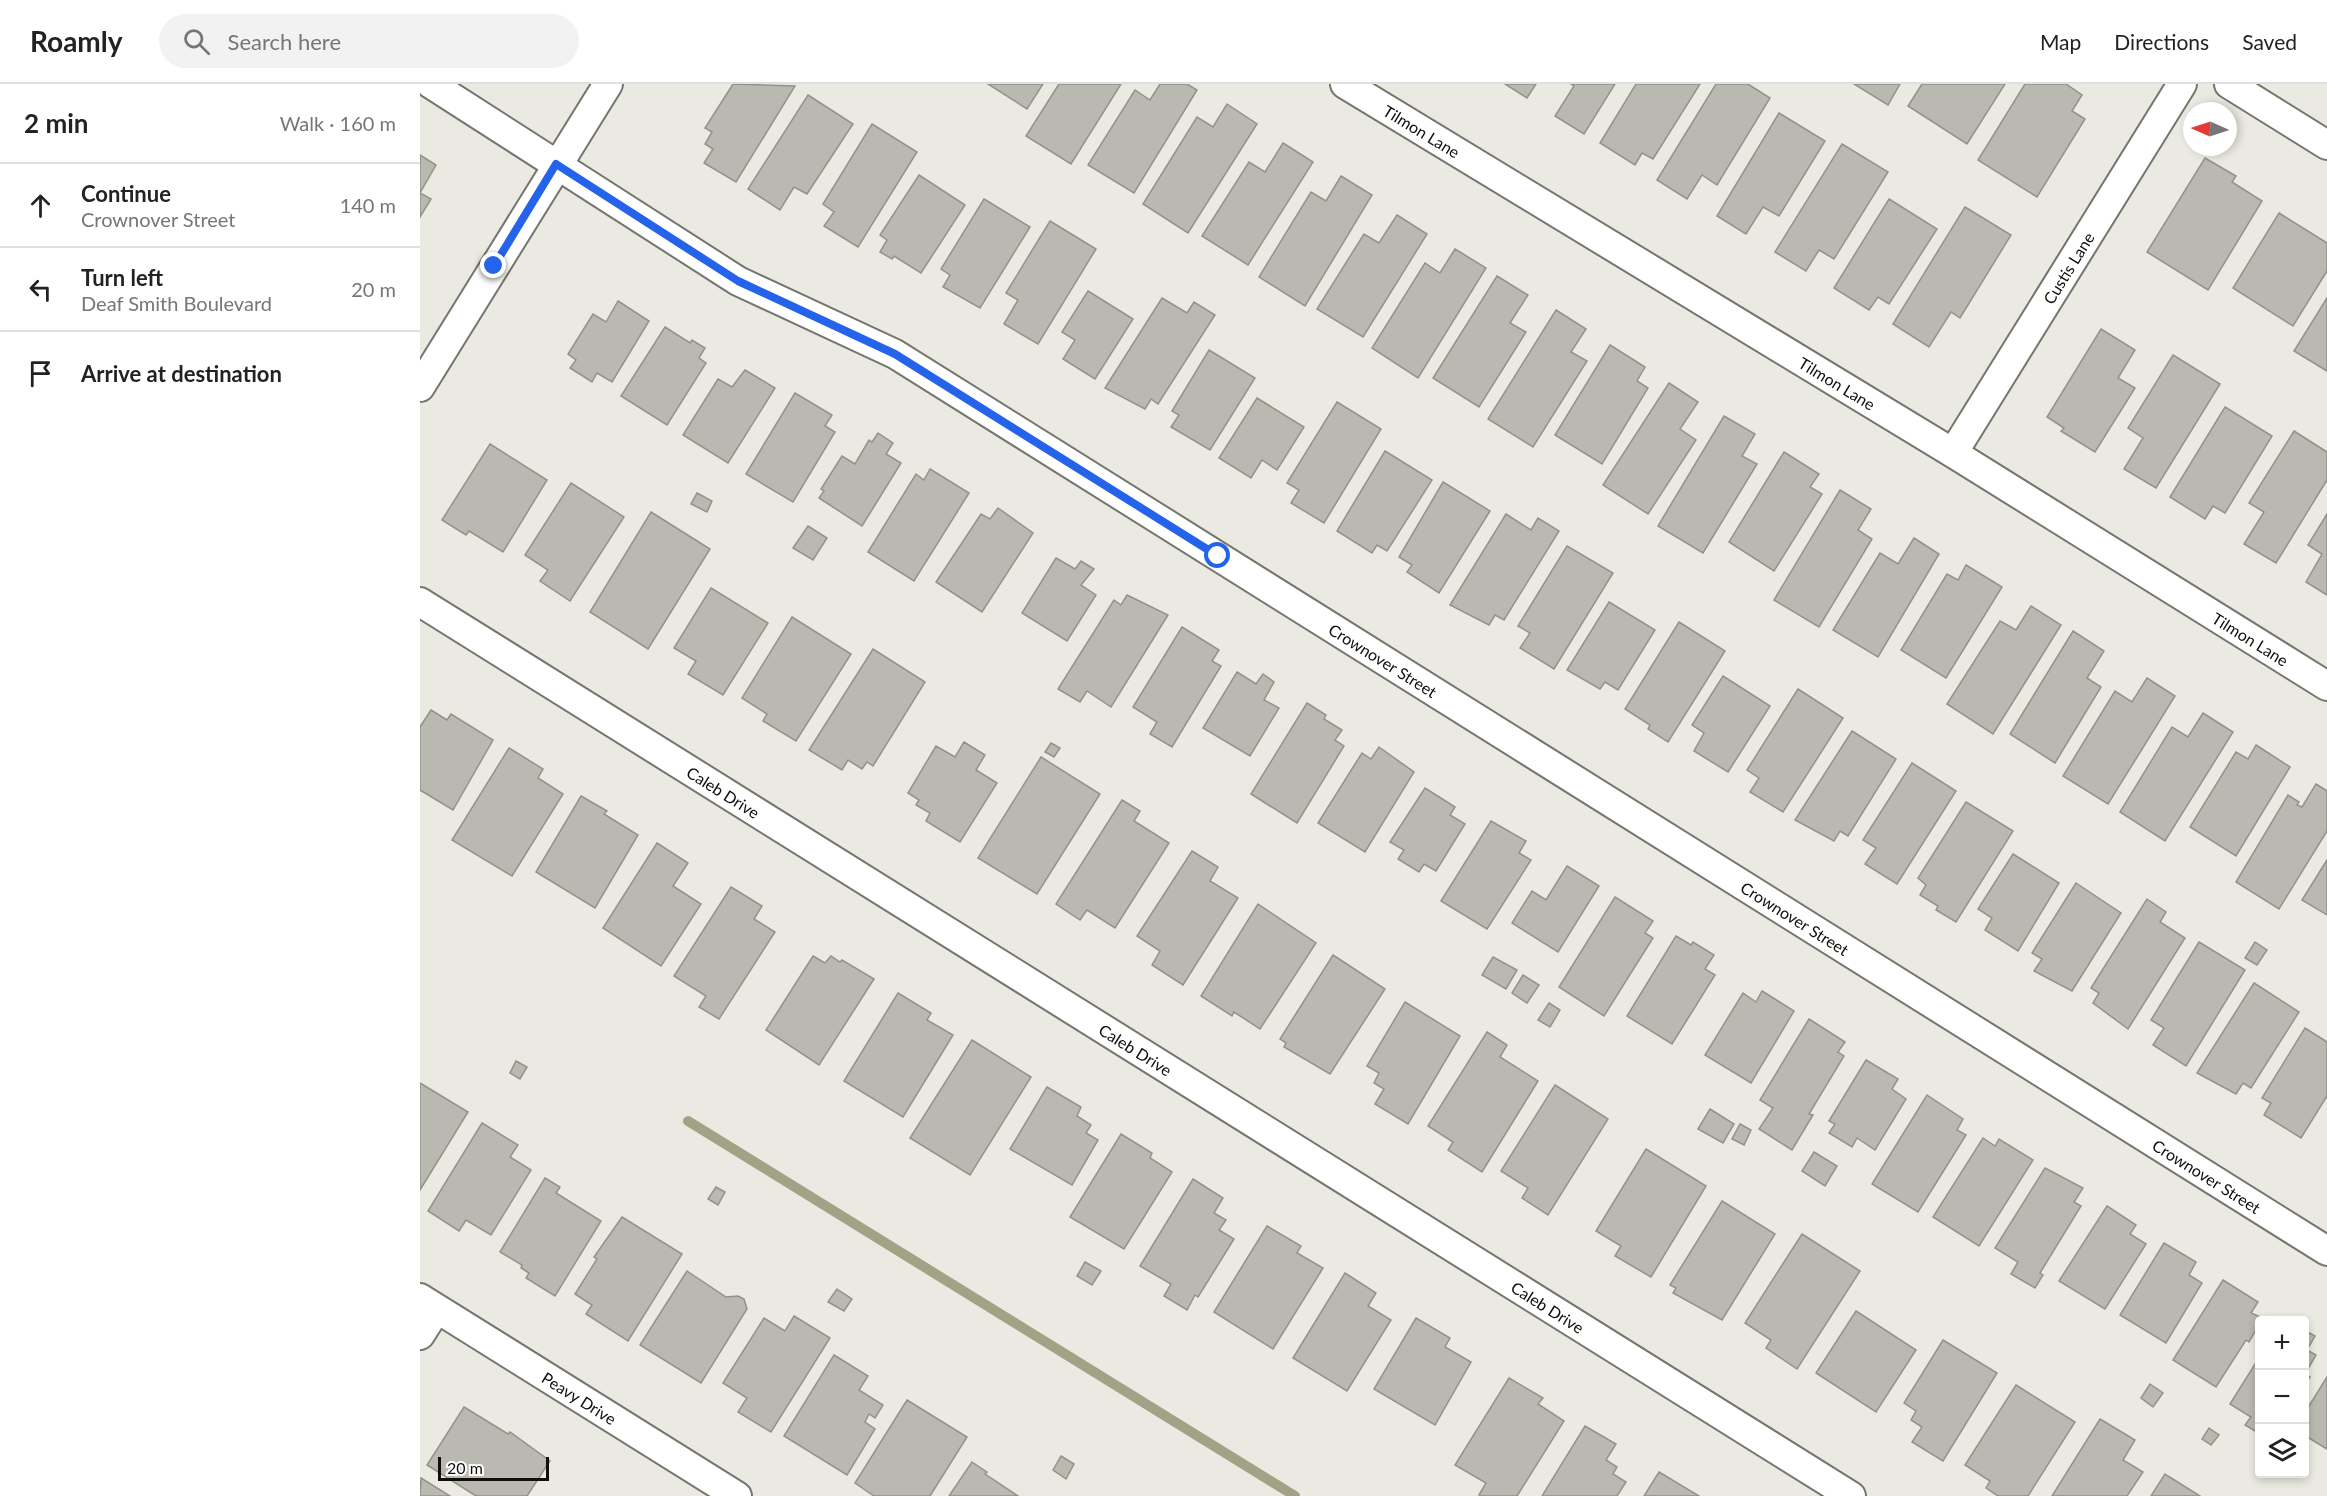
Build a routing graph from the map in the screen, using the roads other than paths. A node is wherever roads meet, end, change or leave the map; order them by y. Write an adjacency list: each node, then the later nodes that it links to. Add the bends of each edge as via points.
1 (431, 84): 7 (street, Crownover Street)
2 (608, 84): 7 (street)
3 (1346, 84): 9 (street, Tilmon Lane)
4 (2182, 84): 9 (street, Custis Lane)
5 (2229, 84): 6 (street)
6 (2327, 145)
7 (556, 164): 8 (street); 12 (street, Crownover Street, via 738,281 895,354)
8 (420, 387)
9 (1953, 453): 11 (street, Tilmon Lane)
10 (420, 602): 16 (street, Caleb Drive)
11 (2327, 686)
12 (2327, 1251)
13 (428, 1304): 14 (street); 15 (street, Peavy Drive)
14 (420, 1335)
15 (737, 1496)
16 (1851, 1496)

